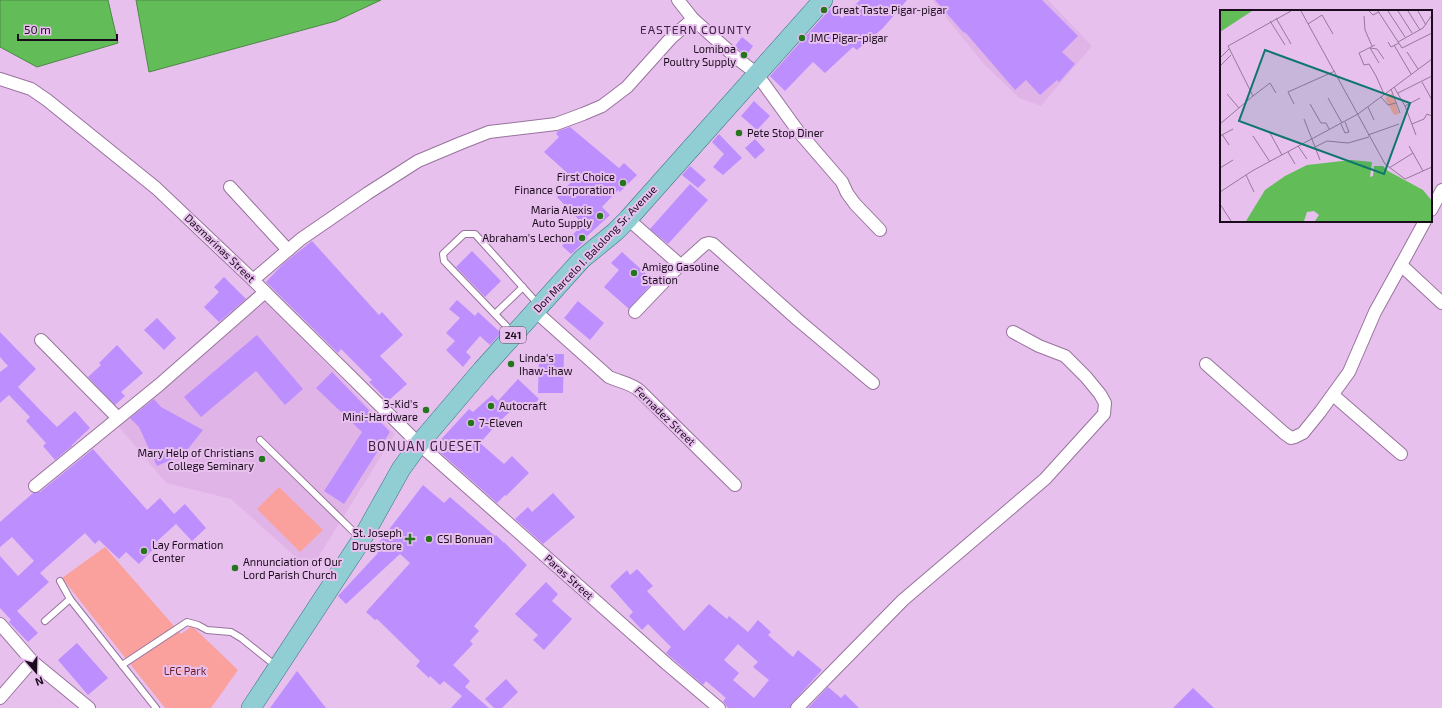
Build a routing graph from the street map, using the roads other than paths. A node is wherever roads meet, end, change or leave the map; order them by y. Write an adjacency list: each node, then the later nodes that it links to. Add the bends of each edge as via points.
1 (678, 0): 3 (street)
2 (822, 0): 4 (main road, Don Marcelo I. Balolong Sr. Avenue / 241)
3 (693, 19): 4 (street); 12 (street, via 671,38 627,87 602,106 556,124 489,132 418,161)
4 (756, 73): 9 (main road, Don Marcelo I. Balolong Sr. Avenue / 241); 11 (street, via 798,131 842,182 855,204)
5 (0, 79): 15 (street, Dasmarinas Street, via 31,89 47,100 156,188)
6 (230, 187): 12 (street)
7 (1442, 190): 8 (street)
8 (1432, 208)
9 (628, 219): 13 (street); 19 (main road, Don Marcelo I. Balolong Sr. Avenue / 241, via 582,259)
10 (1424, 222): 14 (street)
11 (880, 230)
12 (288, 250): 15 (street)
13 (681, 264): 20 (street); 26 (street, via 705,244 713,244)
14 (1401, 265): 18 (street); 27 (street, via 1375,312 1349,372)
15 (253, 280): 17 (street, Dasmarinas Street)
16 (523, 287): 19 (lane); 21 (lane); 21 (lane, via 475,234 464,234 443,254 444,261)
17 (265, 292): 28 (street); 30 (street, Dasmarinas Street)
18 (1442, 303)
19 (537, 308): 23 (main road, Don Marcelo I. Balolong Sr. Avenue / 241); 32 (street, Fernadez Street, via 609,377 630,384 640,391)
20 (635, 312)
21 (495, 314): 23 (lane)
22 (1013, 332): 47 (street, via 1065,356 1100,394 1105,403 1104,414 1045,479 903,600)
23 (514, 334): 30 (main road, Don Marcelo I. Balolong Sr. Avenue / 241)
24 (41, 340): 28 (street)
25 (1206, 364): 27 (street, via 1291,438 1303,432)
26 (873, 383)
27 (1333, 395): 31 (street)
28 (118, 418): 33 (street)
29 (260, 440): 34 (lane)
30 (420, 444): 34 (main road, Don Marcelo I. Balolong Sr. Avenue / 241, via 401,469); 46 (street, Paras Street)
31 (1401, 454)
32 (735, 485)
33 (35, 486)
34 (362, 539): 41 (main road, Don Marcelo I. Balolong Sr. Avenue / 241)
35 (60, 581): 36 (lane)
36 (70, 599): 37 (lane); 40 (lane)
37 (45, 621)
38 (0, 624): 39 (street)
39 (32, 662): 42 (street); 44 (street)
40 (122, 665): 41 (lane, via 187,622 207,630 231,632); 45 (lane)
41 (278, 667): 43 (main road, Don Marcelo I. Balolong Sr. Avenue / 241)
42 (0, 698)
43 (257, 705)
44 (89, 708)
45 (156, 708)
46 (719, 708)
47 (797, 708)

